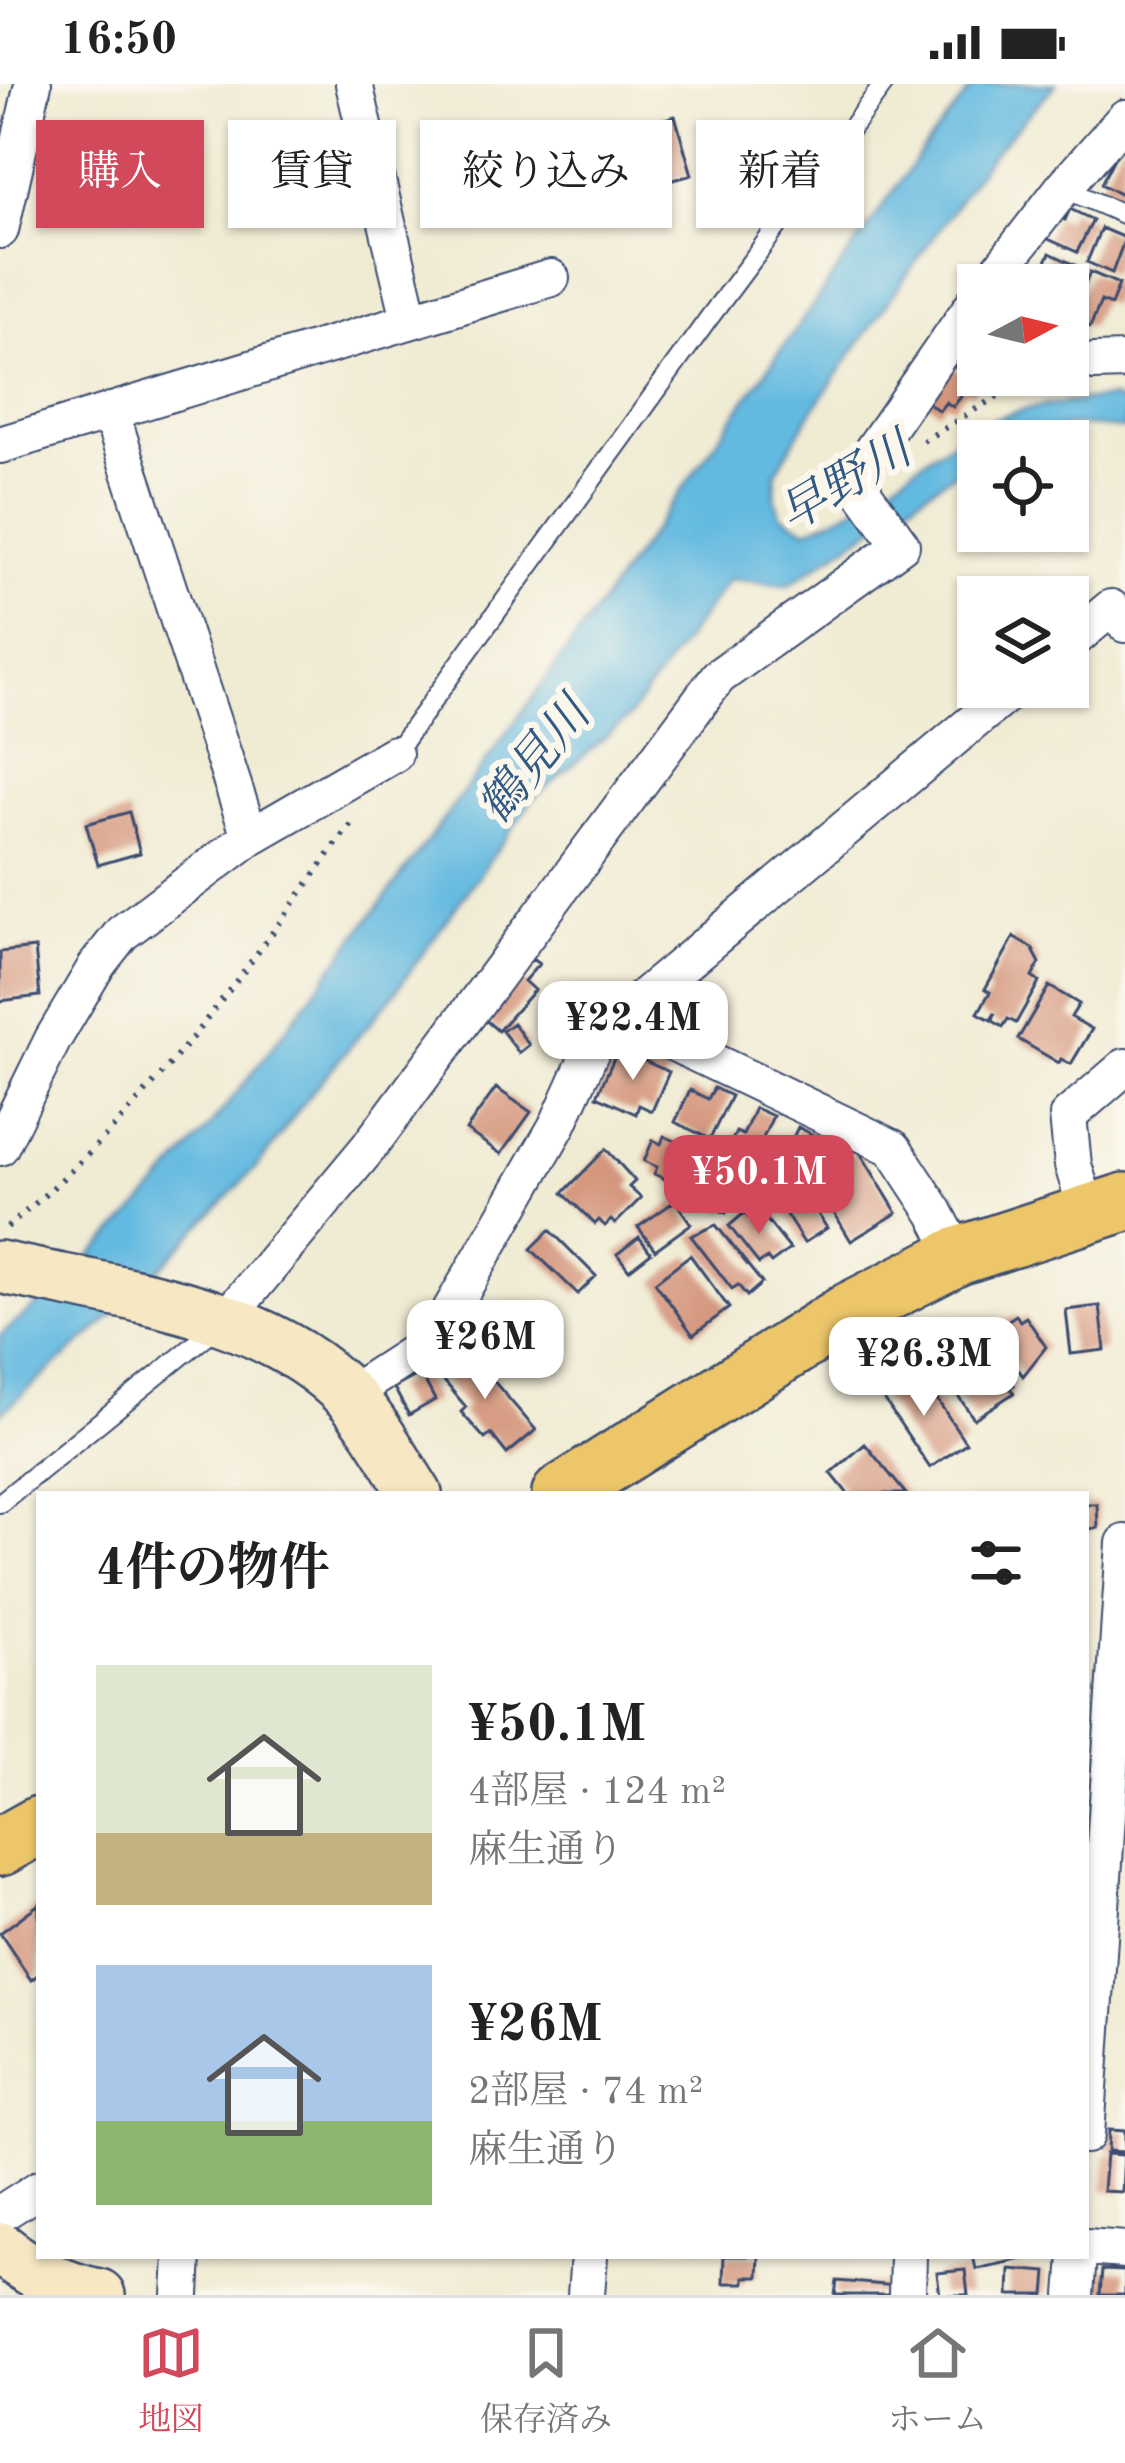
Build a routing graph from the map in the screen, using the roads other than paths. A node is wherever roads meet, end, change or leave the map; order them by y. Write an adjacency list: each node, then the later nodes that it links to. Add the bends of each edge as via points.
1 (33, 84): 7 (street)
2 (354, 84): 10 (street)
3 (884, 84): 17 (lane)
4 (1125, 118): 5 (street)
5 (1063, 188): 6 (lane); 8 (street)
6 (1125, 215)
7 (0, 230)
8 (1004, 264)
9 (551, 278): 10 (street)
10 (410, 320): 12 (street)
11 (957, 328): 25 (street, via 858,471 865,495 901,545 718,677 369,1147)
12 (110, 411): 13 (street); 18 (street)
13 (0, 445)
14 (1125, 624): 15 (street, via 1111,608)
15 (1089, 626)
16 (990, 708): 19 (street)
17 (394, 754): 18 (street)
18 (250, 838): 21 (street, via 122,933 53,1040)
19 (624, 1010): 23 (street, via 646,1030 893,1148); 26 (street, via 598,1035 558,1124 440,1329)
20 (1125, 1067): 22 (street, via 1068,1116 1073,1165)
21 (0, 1147)
22 (1106, 1208): 23 (main road)
23 (958, 1256): 28 (main road, via 850,1311)
24 (0, 1268): 25 (street)
25 (216, 1317): 26 (street, via 298,1357); 29 (lane, via 188,1354)
26 (348, 1395): 27 (street)
27 (414, 1491)
28 (566, 1491)
29 (0, 1503)
30 (1125, 1543): 31 (street)
31 (1118, 1769): 34 (street)
32 (36, 1827): 33 (main road)
33 (0, 1847)
34 (1105, 1861): 35 (street)
35 (1089, 2092)
36 (36, 2190): 37 (street)
37 (0, 2214)
38 (1089, 2247): 40 (street)
39 (0, 2248): 45 (street, via 19,2264)
40 (1125, 2250)
41 (182, 2259): 46 (street)
42 (590, 2259): 47 (street)
43 (908, 2259): 48 (street)
44 (1078, 2259): 49 (street)
45 (97, 2295)
46 (181, 2295)
47 (586, 2295)
48 (908, 2295)
49 (1076, 2295)

